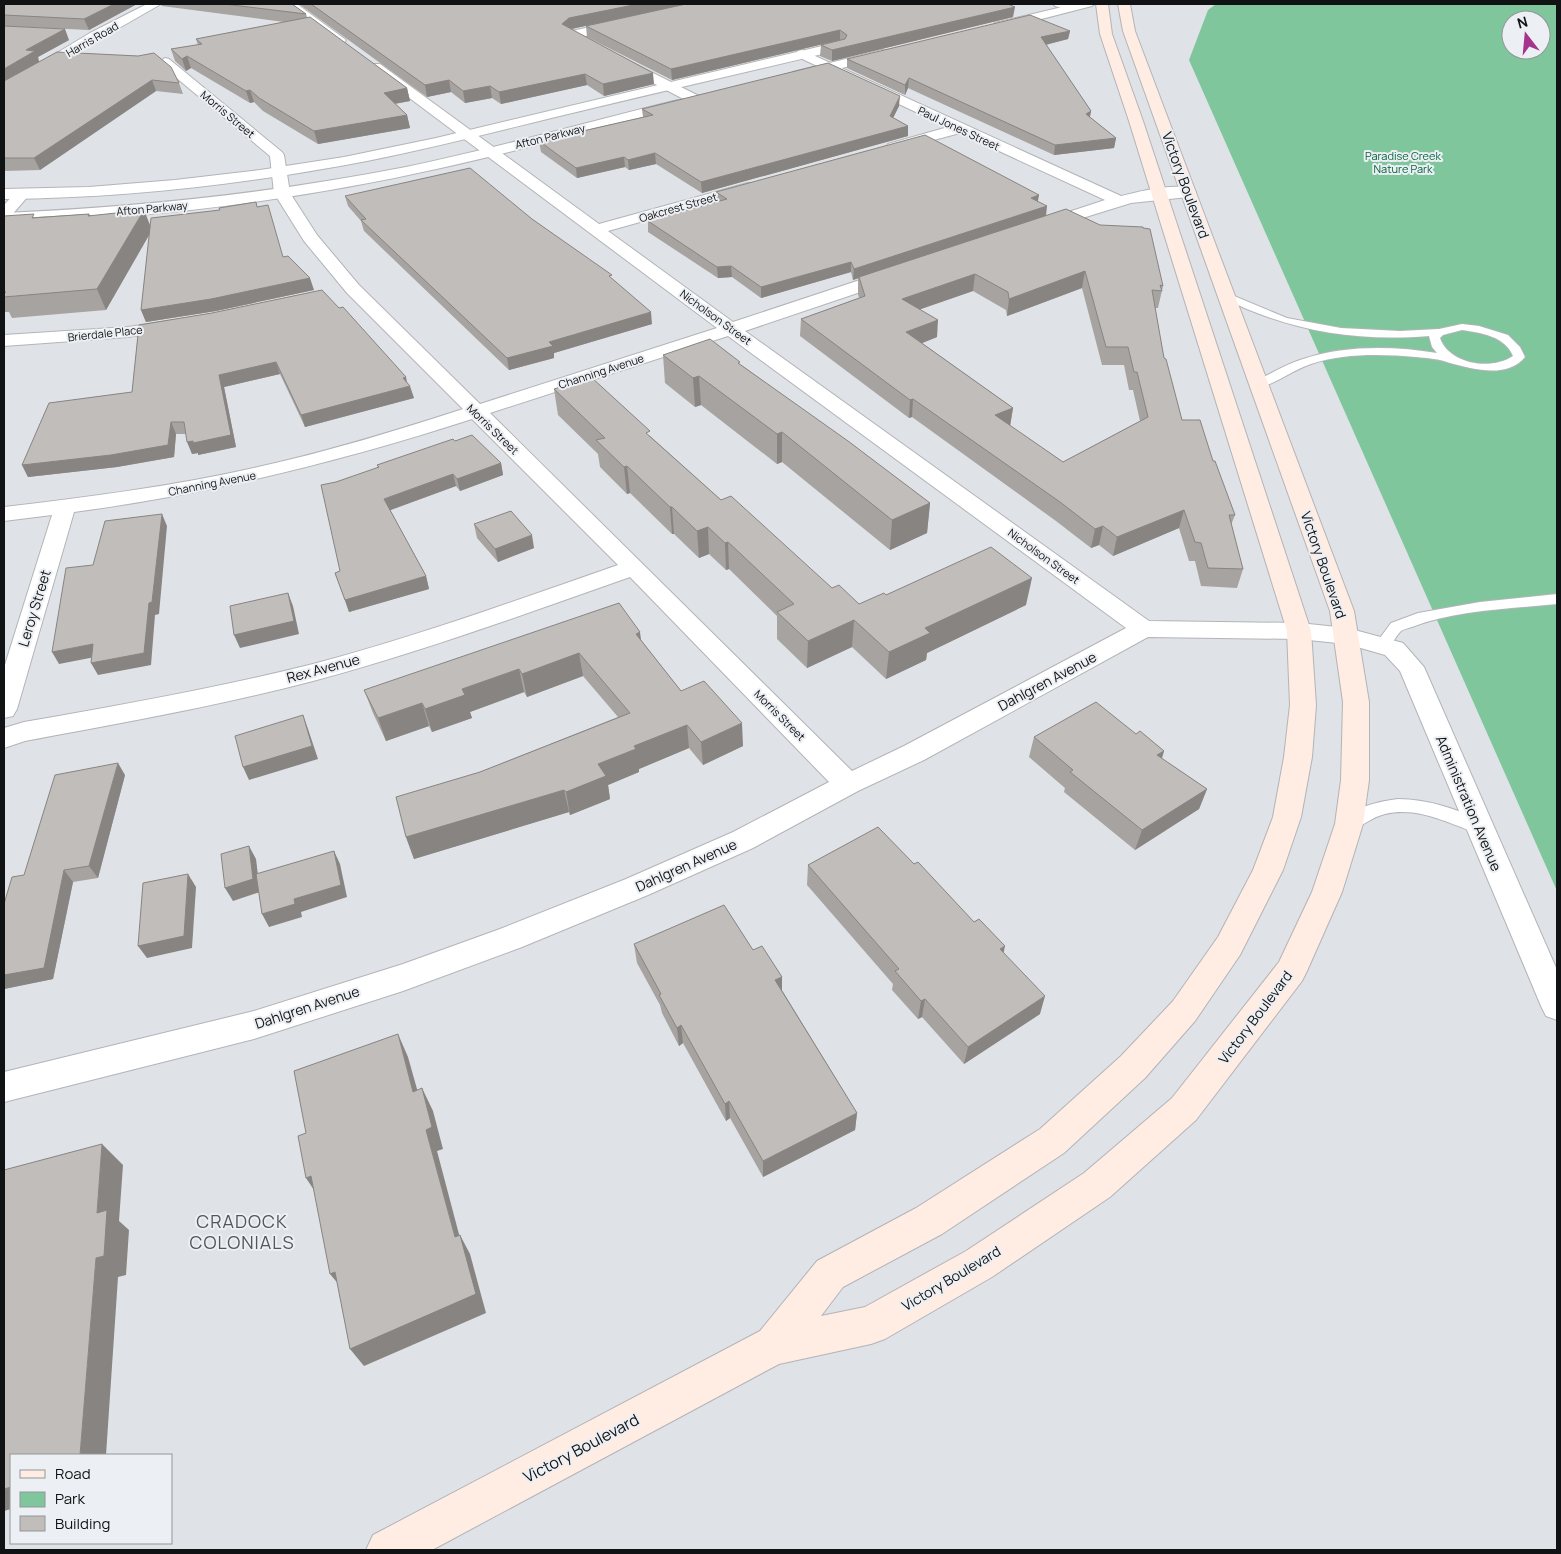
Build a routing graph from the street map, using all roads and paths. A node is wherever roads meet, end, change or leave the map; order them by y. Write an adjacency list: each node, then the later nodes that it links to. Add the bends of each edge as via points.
1 (155, 4): 10 (street, Harris Road)
2 (290, 4): 22 (street, Nicholson Street)
3 (1088, 4): 6 (street)
4 (1102, 4): 28 (main road, Victory Boulevard, via 1106,34)
5 (1124, 4): 27 (main road, Victory Boulevard, via 1129,31)
6 (1065, 6): 8 (street)
7 (633, 22): 12 (street, via 570,35)
8 (984, 29)
9 (67, 35): 10 (street)
10 (94, 36): 20 (street, Harris Road)
11 (850, 43): 14 (street, Afton Parkway)
12 (587, 44)
13 (898, 51): 17 (street)
14 (802, 54): 17 (street, Paul Jones Street); 19 (street, Afton Parkway)
15 (612, 56): 19 (street)
16 (165, 62): 25 (street, Morris Street, via 276,154)
17 (830, 67): 18 (street); 21 (street, Paul Jones Street)
18 (782, 79)
19 (669, 86): 22 (street, Afton Parkway); 23 (street, Afton Parkway, via 701,99)
20 (4, 90)
21 (960, 128): 24 (street); 31 (street, Paul Jones Street)
22 (469, 134): 23 (street, Nicholson Street); 25 (street, Afton Parkway, via 346,161)
23 (491, 151): 25 (street, Afton Parkway, via 407,171); 34 (street, Nicholson Street)
24 (875, 152)
25 (281, 182): 30 (street, Afton Parkway); 33 (street, Afton Parkway, via 203,204); 44 (street, Morris Street, via 343,291)
26 (770, 182): 34 (street, Oakcrest Street)
27 (1188, 192): 28 (street); 37 (main road, Victory Boulevard)
28 (1158, 193): 31 (street); 50 (main road, Victory Boulevard)
29 (4, 194): 30 (street, Afton Parkway)
30 (22, 194): 32 (street)
31 (1117, 200): 35 (street)
32 (4, 214)
33 (4, 218)
34 (598, 229): 39 (street, Nicholson Street)
35 (1023, 232)
36 (911, 270): 39 (street, Channing Avenue)
37 (1227, 296): 40 (lane, via 1284,320 1310,326 1364,333); 43 (main road, Victory Boulevard)
38 (197, 322): 41 (street, Brierdale Place, via 128,332)
39 (732, 330): 44 (street, Channing Avenue); 49 (street, Nicholson Street)
40 (1439, 332): 42 (lane, via 1434,337 1434,345); 42 (lane, via 1462,327 1497,334 1518,349 1519,357 1503,367 1487,368)
41 (4, 341)
42 (1454, 360): 43 (lane, via 1395,353 1325,357 1306,362)
43 (1259, 384): 51 (main road, Victory Boulevard, via 1342,611)
44 (475, 411): 45 (street, Channing Avenue, via 361,447 261,473); 47 (street, Morris Street)
45 (65, 508): 46 (street, Channing Avenue); 53 (street, Leroy Street)
46 (4, 514)
47 (634, 568): 54 (street, Rex Avenue, via 466,626 313,672); 55 (street, Morris Street)
48 (1557, 599): 52 (lane, via 1423,617 1396,627)
49 (1144, 629): 50 (street, Dahlgren Avenue); 55 (street, Dahlgren Avenue, via 914,753)
50 (1299, 631): 51 (street, Dahlgren Avenue); 60 (main road, Victory Boulevard, via 1303,705 1287,817 1268,870 1233,938 1184,1011 1133,1067 1052,1141 929,1221 830,1274)
51 (1347, 636): 52 (street, Administration Avenue); 56 (main road, Victory Boulevard, via 1356,702 1355,780)
52 (1382, 646): 57 (street, Administration Avenue, via 1394,649 1411,667)
53 (4, 709)
54 (4, 738)
55 (848, 784): 59 (street, Dahlgren Avenue, via 742,840 638,887 484,948 254,1025)
56 (1349, 824): 57 (lane, via 1383,807 1415,806 1448,814); 60 (main road, Victory Boulevard, via 1327,892 1291,971 1184,1109 1097,1185 979,1264 871,1325)
57 (1480, 827): 58 (street, Administration Avenue)
58 (1557, 1006)
59 (4, 1087)
60 (774, 1345): 61 (main road, Victory Boulevard)
61 (388, 1550)

